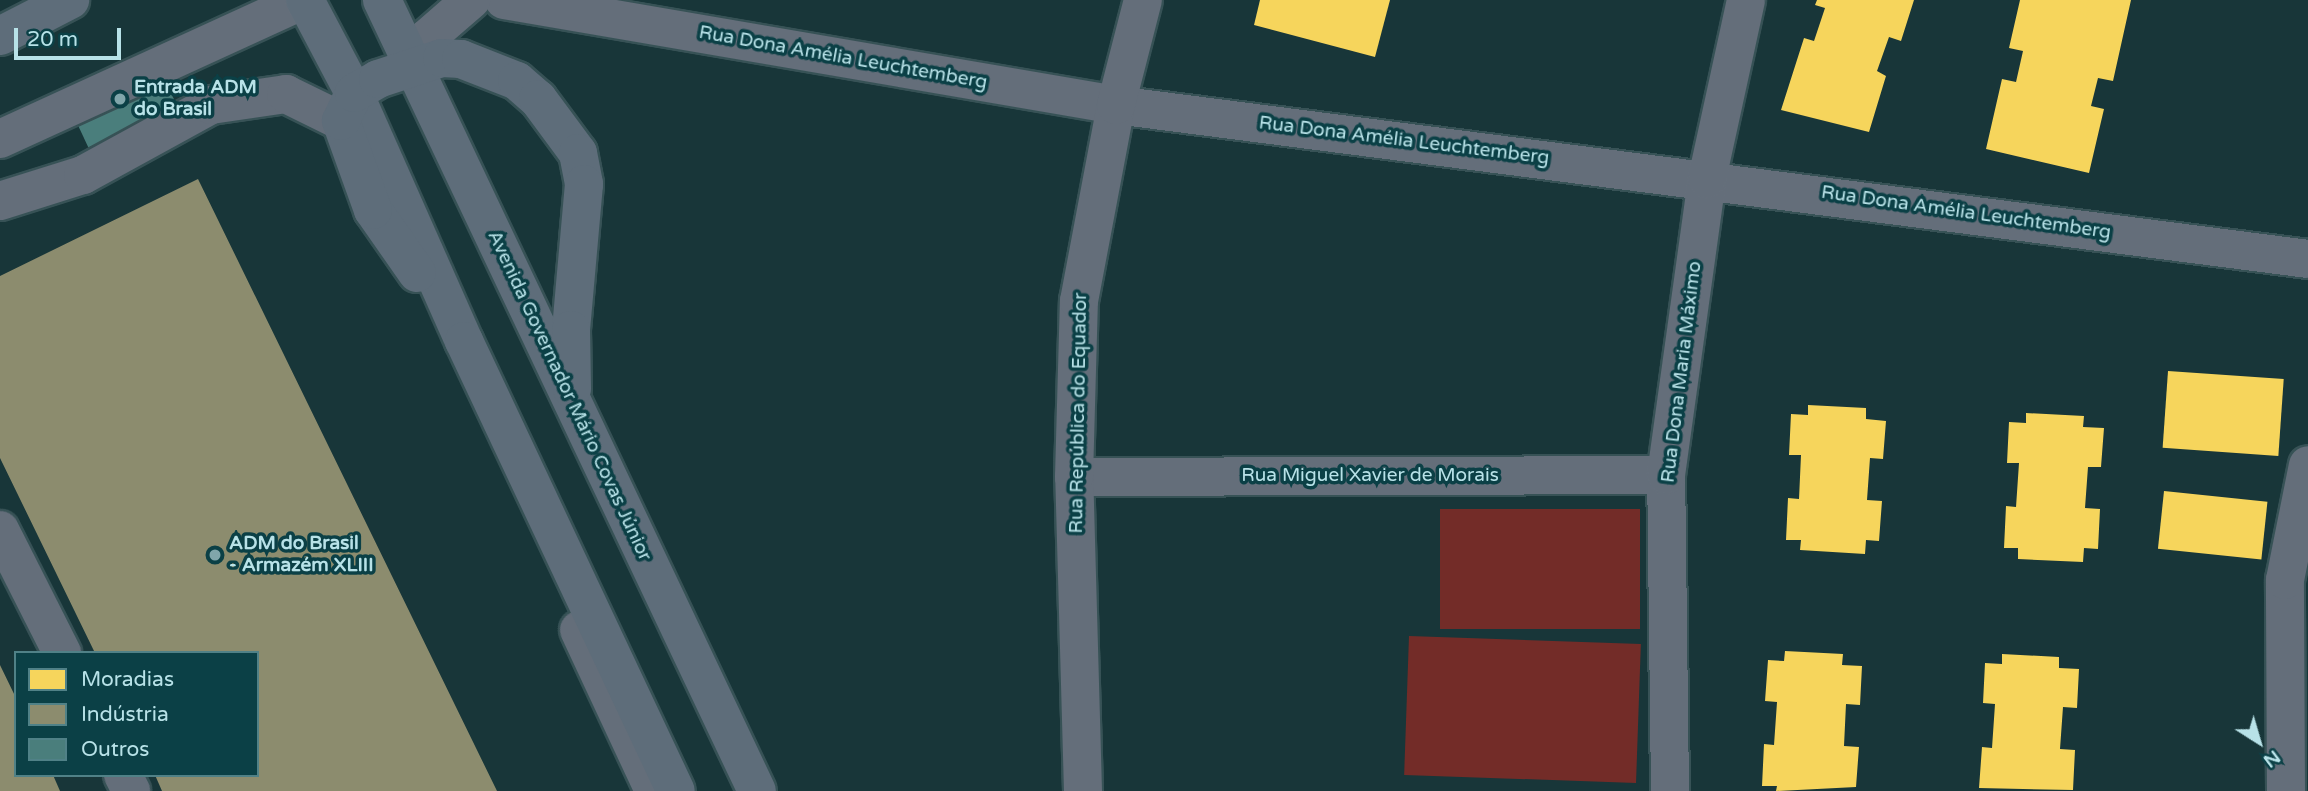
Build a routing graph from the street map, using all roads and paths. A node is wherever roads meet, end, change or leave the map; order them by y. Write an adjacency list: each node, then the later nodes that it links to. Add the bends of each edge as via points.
1 (70, 0): 8 (main road)
2 (304, 0): 11 (main road); 12 (street)
3 (382, 0): 9 (main road, Avenida Governador Mário Covas Júnior)
4 (471, 0): 9 (street, via 426,39)
5 (504, 0): 10 (street, Rua Dona Amélia Leuchtemberg)
6 (1143, 0): 10 (street, Rua República do Equador)
7 (1746, 0): 13 (street, Rua Dona Maria Máximo)
8 (0, 36)
9 (413, 66): 11 (main road); 18 (main road, Avenida Governador Mário Covas Júnior); 18 (main road, via 461,59 517,81 538,99 578,153 584,184 569,363)
10 (1116, 105): 13 (street, Rua Dona Amélia Leuchtemberg); 21 (street, Rua República do Equador, via 1079,301)
11 (347, 107): 14 (street, via 286,94 211,105 83,175); 16 (main road, via 373,210); 17 (main road)
12 (0, 139)
13 (1707, 179): 15 (street, Rua Dona Amélia Leuchtemberg); 20 (street, Rua Dona Maria Máximo)
14 (0, 201)
15 (2308, 259)
16 (428, 289): 17 (main road); 24 (street)
17 (464, 341): 25 (main road)
18 (575, 408): 26 (main road, Avenida Governador Mário Covas Júnior)
19 (2308, 465): 29 (street, via 2285,580)
20 (1666, 475): 21 (street, Rua Miguel Xavier de Morais); 28 (street, Rua Dona Maria Máximo)
21 (1074, 477): 27 (street, Rua República do Equador)
22 (0, 530): 23 (street)
23 (61, 651)
24 (654, 791)
25 (676, 791)
26 (757, 791)
27 (1083, 791)
28 (1670, 791)
29 (2286, 791)

